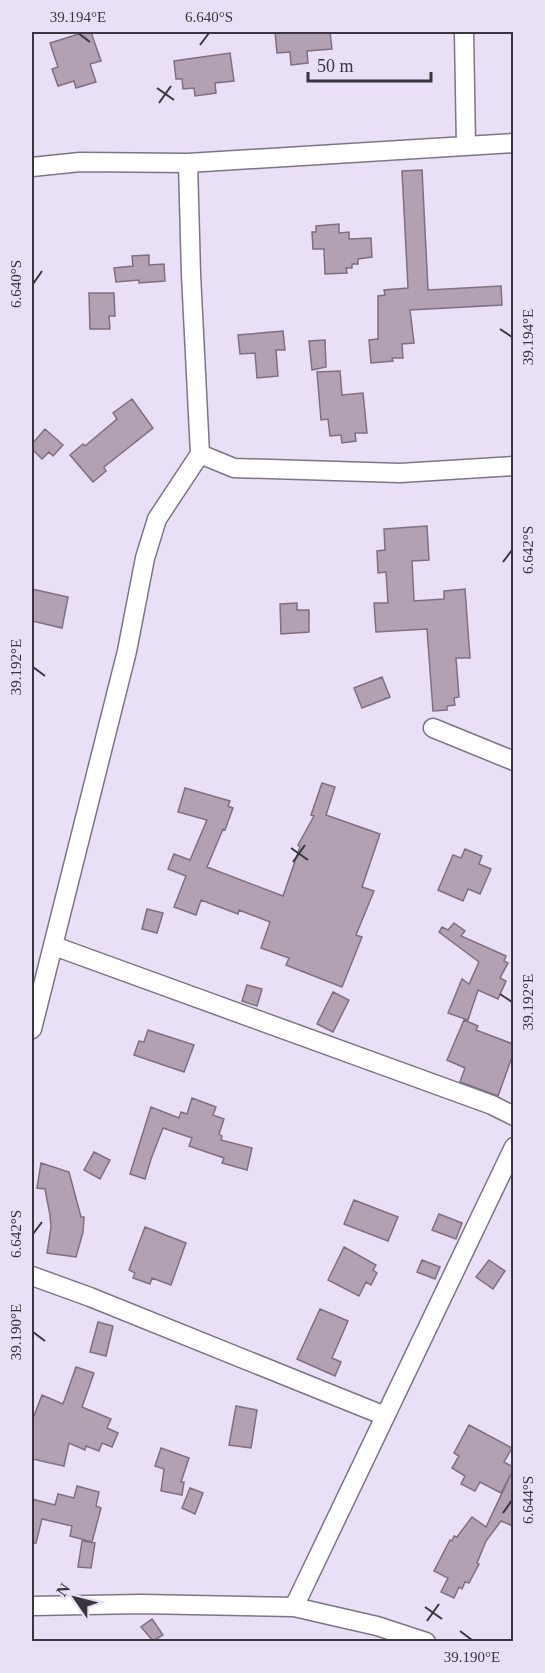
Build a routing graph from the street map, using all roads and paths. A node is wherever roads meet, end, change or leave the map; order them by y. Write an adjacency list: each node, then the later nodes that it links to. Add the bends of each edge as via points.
1 (464, 32): 3 (street)
2 (513, 143): 3 (street)
3 (466, 146): 4 (street)
4 (188, 163): 5 (street, via 80,162); 6 (street)
5 (32, 167)
6 (200, 454): 7 (street, via 234,468 400,473); 10 (street, via 157,519 145,558 127,651)
7 (513, 466)
8 (433, 728): 9 (street)
9 (513, 761)
10 (54, 946): 11 (street); 12 (street, via 492,1105)
11 (32, 1029)
12 (513, 1116)
13 (513, 1147): 15 (street)
14 (32, 1276): 15 (street)
15 (385, 1416): 17 (street)
16 (32, 1606): 17 (street)
17 (294, 1607): 18 (street)
18 (426, 1641)

